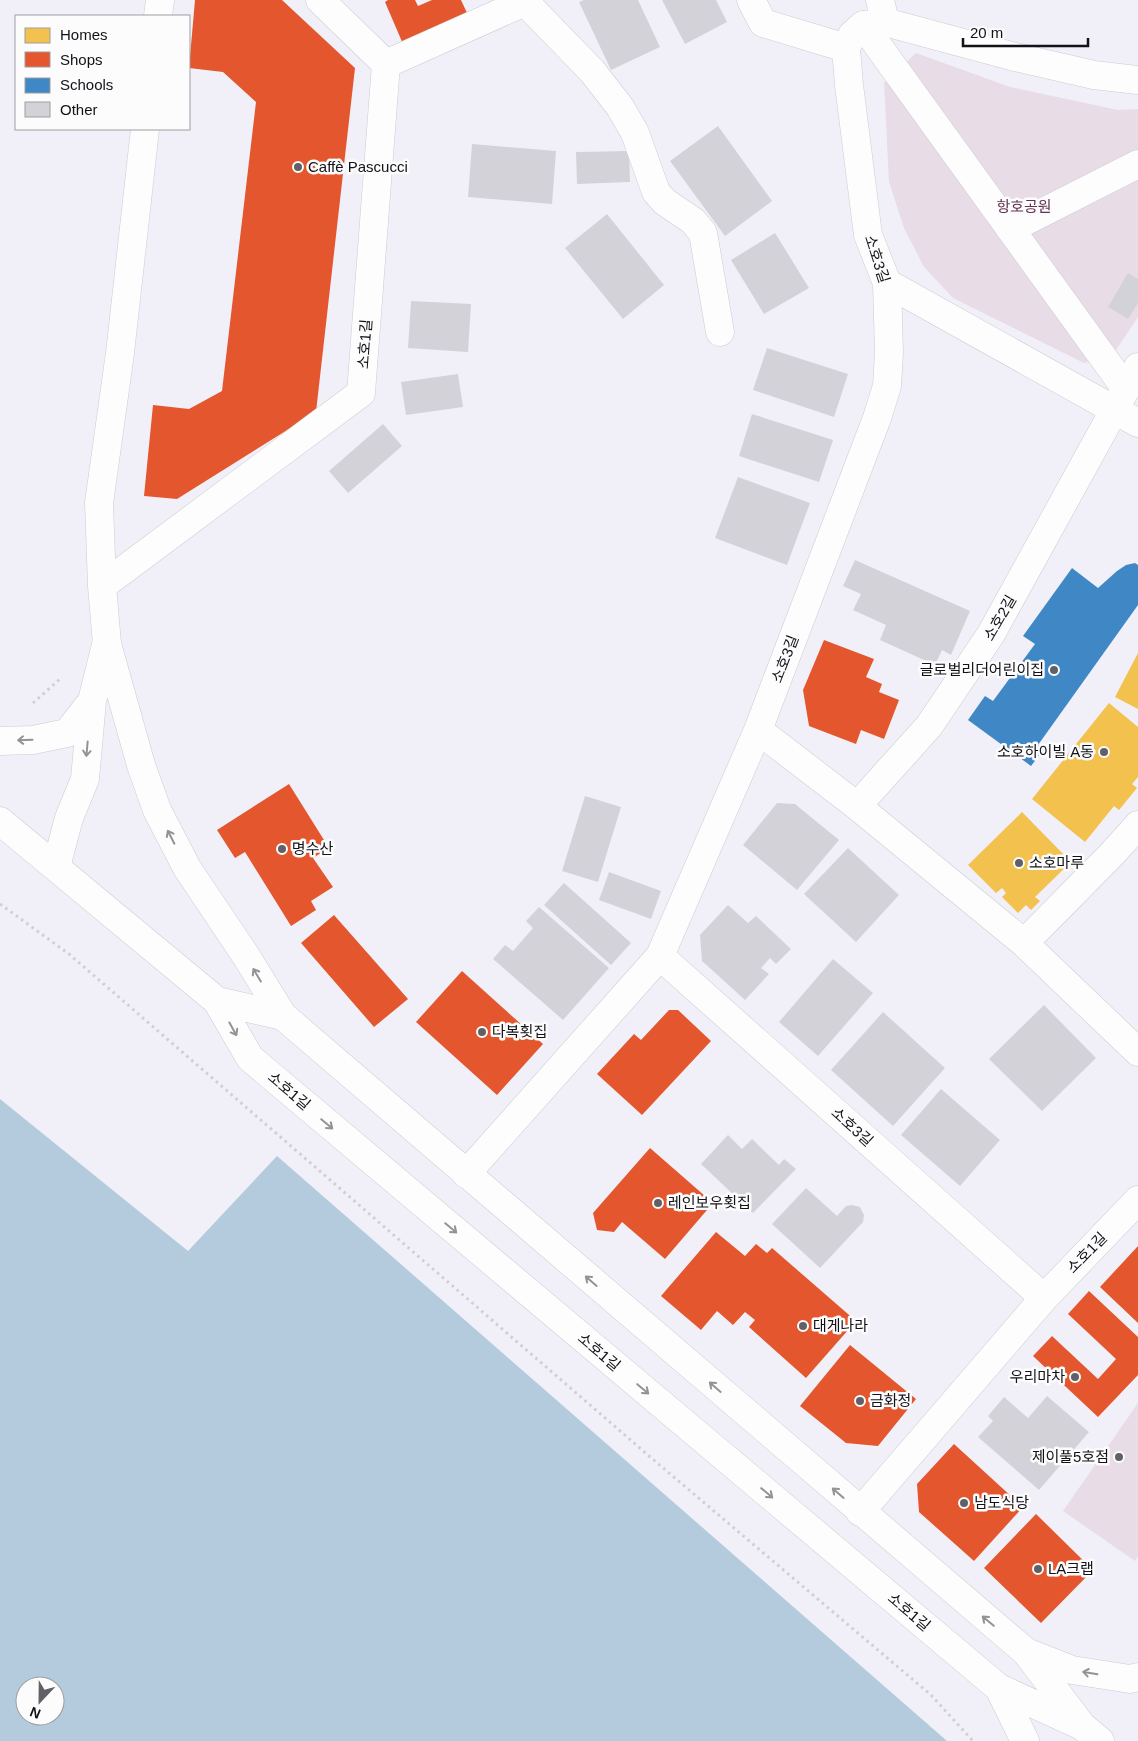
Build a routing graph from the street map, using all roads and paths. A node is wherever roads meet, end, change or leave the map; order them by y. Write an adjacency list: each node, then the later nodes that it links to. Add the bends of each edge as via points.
1 (160, 0): 5 (street)
2 (320, 0): 8 (street)
3 (751, 0): 7 (street, via 763,23)
4 (527, 1): 8 (street); 14 (street, via 620,106 635,133 656,192 703,233)
5 (158, 15)
6 (876, 16): 7 (street, via 852,35); 9 (street, via 1015,57 1085,73); 12 (street)
7 (846, 48): 13 (street, 소호3길, via 868,235)
8 (386, 64): 16 (street, 소호1길, via 362,393)
9 (1138, 80)
10 (144, 130): 16 (street, via 120,353 99,503)
11 (1138, 164): 12 (street)
12 (1010, 229): 15 (street)
13 (887, 282): 15 (street); 20 (street, 소호3길, via 889,353 886,386 877,418)
14 (720, 332)
15 (1129, 397): 22 (street, 소호2길, via 991,634 929,726)
16 (102, 586): 17 (street)
17 (106, 644): 18 (street); 19 (path); 30 (street, one-way to 17, via 187,868 158,810 141,765)
18 (92, 701): 21 (street, one-way to 21, via 67,734); 25 (street, one-way to 25, via 85,779 69,818)
19 (31, 705)
20 (758, 730): 22 (street); 28 (street, 소호3길)
21 (0, 741)
22 (857, 806): 27 (street)
23 (0, 821): 25 (street, 소호1길)
24 (1138, 825): 27 (street)
25 (56, 867): 29 (street, 소호1길)
26 (0, 904): 40 (path, via 69,954 634,1443 931,1695)
27 (1024, 943): 31 (street)
28 (660, 956): 32 (street, 소호3길); 34 (street, 소호3길)
29 (217, 1000): 30 (street, 소호1길); 38 (street, 소호1길, one-way to 38, via 250,1058)
30 (282, 1016): 32 (street, 소호1길)
31 (1138, 1052)
32 (466, 1174): 35 (street, 소호1길, one-way to 32)
33 (1138, 1200): 34 (street, 소호1길)
34 (1044, 1298): 35 (street, 소호1길)
35 (860, 1512): 36 (street, 소호1길, one-way to 35)
36 (1026, 1652): 37 (street, one-way to 36, via 1130,1679 1072,1670); 39 (street)
37 (1138, 1677)
38 (999, 1688): 39 (street); 41 (street)
39 (1091, 1733)
40 (973, 1741)
41 (1025, 1741)

